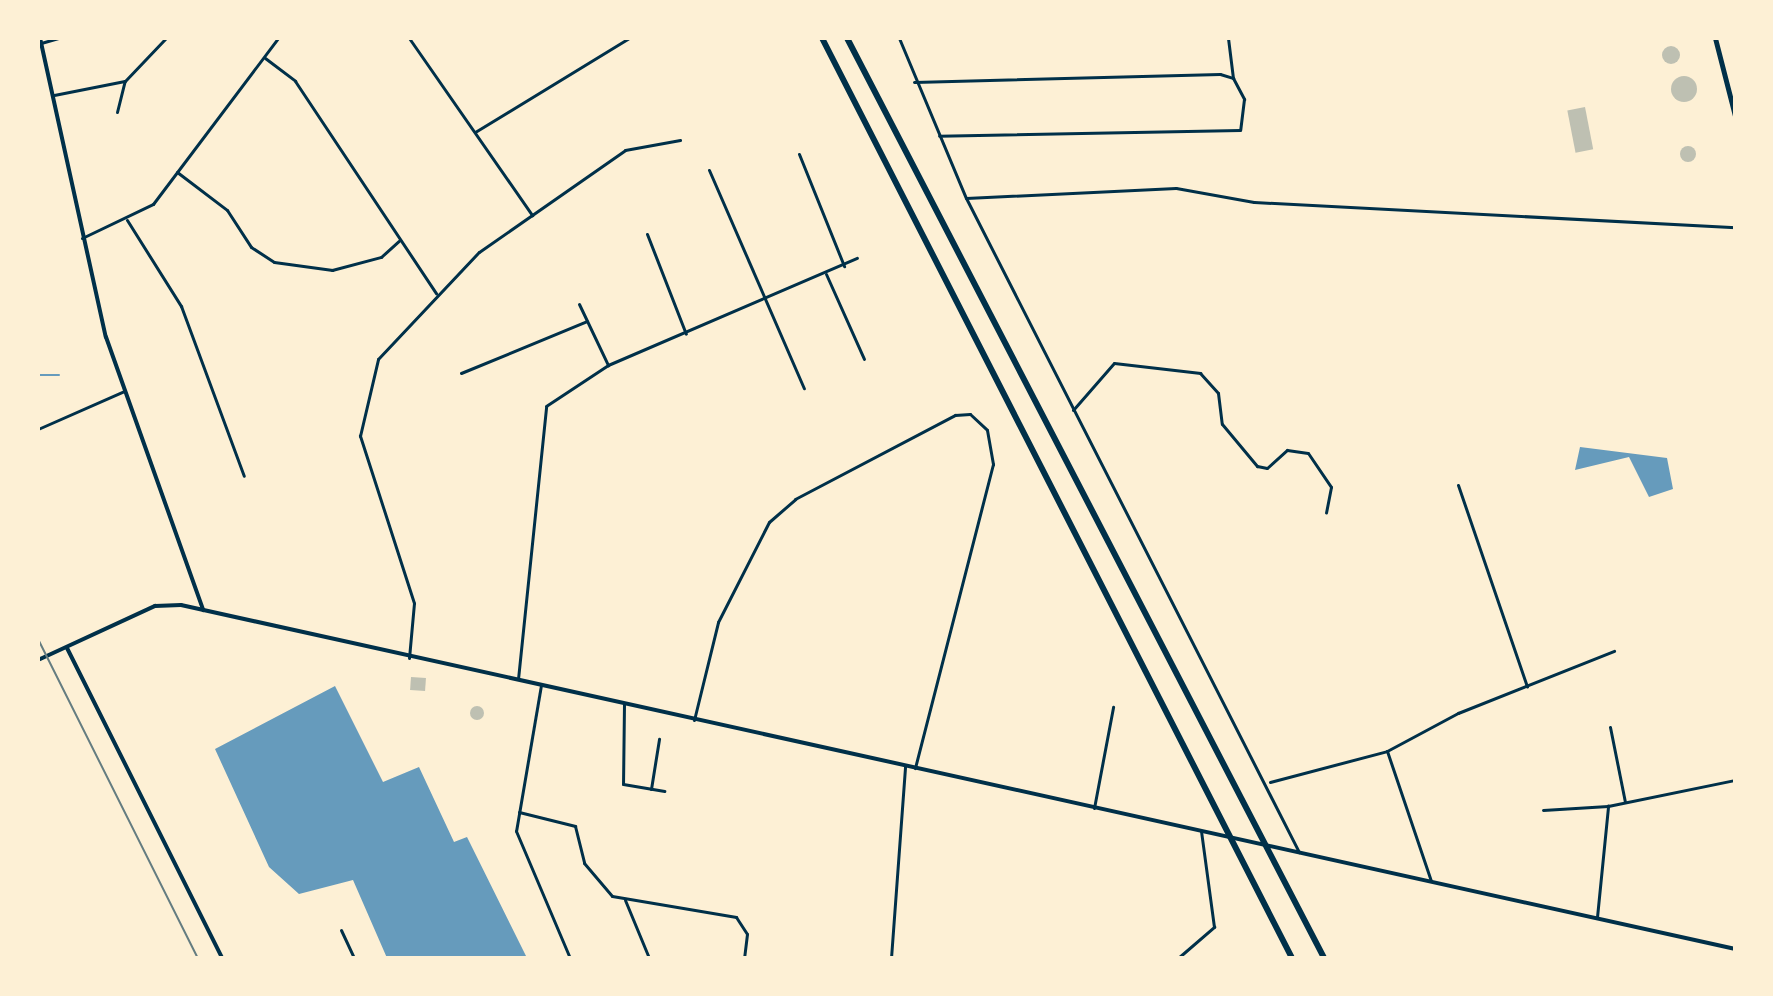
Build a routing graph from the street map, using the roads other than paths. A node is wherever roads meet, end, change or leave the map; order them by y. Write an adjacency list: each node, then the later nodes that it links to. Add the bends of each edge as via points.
1 (58, 38): 11 (street)
2 (166, 38): 14 (street)
3 (278, 38): 12 (street)
4 (409, 38): 19 (street)
5 (629, 38): 19 (street)
6 (822, 38): 91 (highway)
7 (847, 38): 92 (highway)
8 (899, 38): 15 (street)
9 (1228, 38): 13 (street)
10 (1715, 38): 18 (main road)
11 (40, 41): 16 (street)
12 (265, 58): 24 (street); 31 (street, via 295,81)
13 (1233, 78): 15 (street); 20 (street, via 1244,99 1240,130)
14 (125, 81): 16 (street); 17 (street)
15 (914, 82): 20 (street)
16 (52, 95): 30 (street)
17 (117, 112)
18 (1735, 116)
19 (475, 132): 26 (street)
20 (939, 136): 25 (street)
21 (680, 140): 26 (street, via 625,150)
22 (799, 154): 33 (street)
23 (709, 170): 36 (street)
24 (177, 172): 27 (street, via 153,204); 31 (street, via 227,210 251,247 274,262 332,270 381,257)
25 (966, 198): 28 (street, via 1176,188 1254,202); 45 (street)
26 (532, 215): 35 (street)
27 (126, 219): 30 (street); 47 (street, via 181,306)
28 (1735, 227)
29 (647, 234): 39 (street)
30 (82, 238): 44 (street)
31 (400, 240): 35 (street)
32 (857, 258): 33 (street)
33 (844, 266): 34 (street)
34 (826, 274): 36 (street); 40 (street)
35 (437, 293): 53 (street, via 378,359 361,414 363,461 414,603)
36 (765, 300): 39 (street); 43 (street)
37 (579, 304): 38 (street)
38 (587, 321): 41 (street); 42 (street)
39 (686, 334): 41 (street)
40 (864, 359)
41 (608, 365): 55 (street, via 546,406)
42 (461, 373)
43 (804, 388)
44 (124, 391): 46 (street); 50 (street)
45 (1072, 411): 49 (street, via 1114,363 1200,373 1218,393 1222,424 1257,466 1267,468 1287,450 1308,453 1331,487); 67 (street)
46 (38, 429)
47 (244, 476)
48 (1458, 485): 57 (street)
49 (1326, 513)
50 (203, 610): 51 (street, via 155,606); 53 (street)
51 (67, 648): 54 (street); 82 (street)
52 (1614, 651): 57 (street)
53 (409, 658): 55 (street)
54 (38, 660)
55 (518, 681): 56 (street)
56 (541, 685): 58 (street); 74 (street)
57 (1527, 686): 63 (street)
58 (624, 704): 60 (street); 68 (street, via 623,784)
59 (1113, 707): 72 (street)
60 (694, 720): 64 (street); 65 (street, via 734,582 782,508 955,415 970,414 987,430 993,464)
61 (1610, 727): 70 (street)
62 (659, 739): 68 (street)
63 (1387, 751): 67 (street); 77 (street)
64 (905, 766): 65 (street); 89 (street)
65 (915, 768): 72 (street)
66 (1735, 780): 70 (street)
67 (1270, 782): 76 (street)
68 (651, 789): 69 (street)
69 (664, 791)
70 (1625, 802): 71 (street)
71 (1608, 806): 73 (street); 79 (street)
72 (1094, 808): 75 (street)
73 (1543, 810)
74 (519, 812): 78 (street, via 575,826 595,882); 86 (street, via 518,845)
75 (1201, 831): 76 (street); 90 (street, via 1214,927)
76 (1299, 853): 77 (street)
77 (1431, 882): 79 (street)
78 (625, 900): 87 (street); 88 (street, via 736,917 747,934)
79 (1597, 919): 81 (street)
80 (341, 930): 85 (street)
81 (1735, 949)
82 (222, 958)
83 (287, 958): 84 (street)
84 (294, 958)
85 (354, 958)
86 (570, 958)
87 (649, 958)
88 (744, 958)
89 (891, 958)
90 (1178, 958)
91 (1292, 958)
92 (1324, 958)

